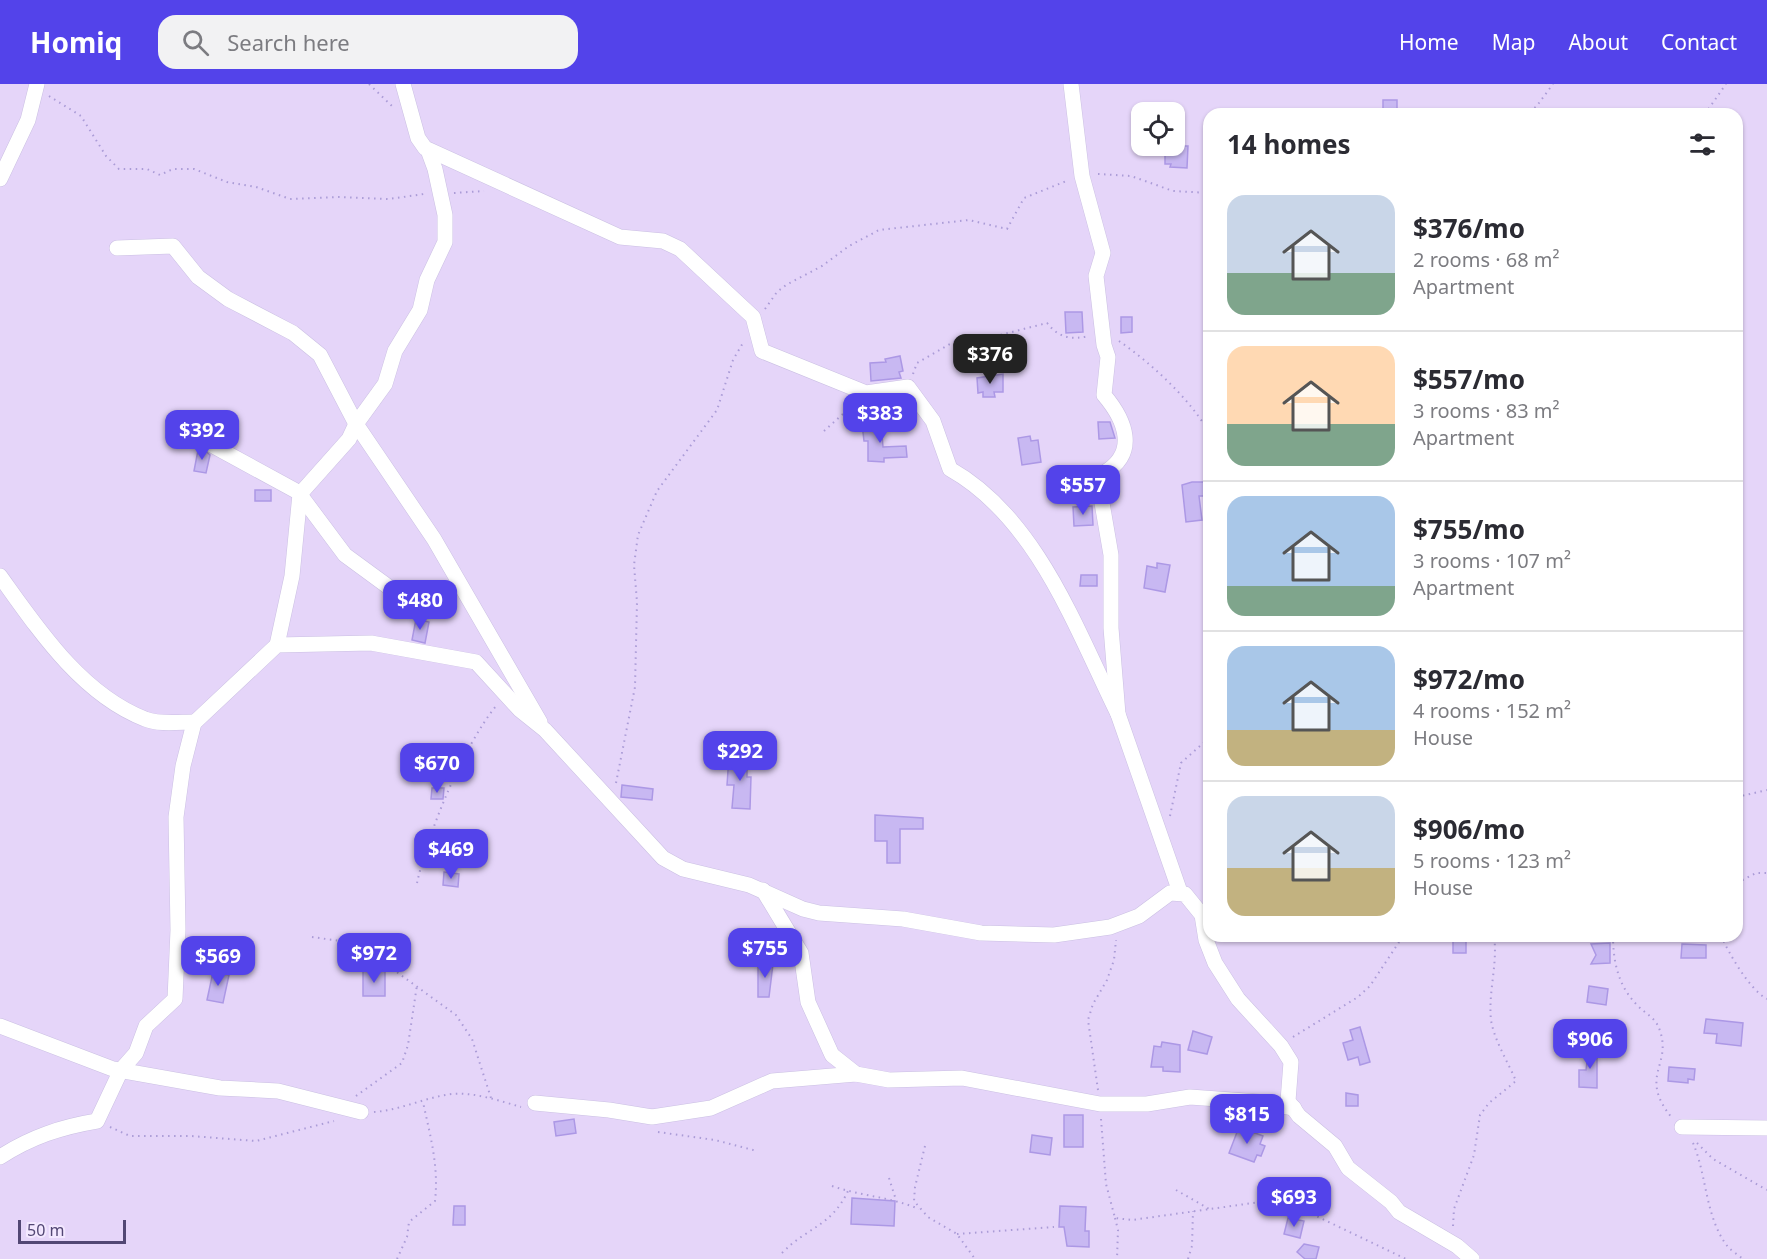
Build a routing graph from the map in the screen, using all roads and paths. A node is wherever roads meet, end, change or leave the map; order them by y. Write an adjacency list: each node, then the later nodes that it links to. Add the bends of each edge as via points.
1 (403, 84): 8 (street, via 418,138)
2 (1071, 84): 13 (street, via 1082,176 1103,253 1096,276)
3 (1553, 84): 6 (path)
4 (1726, 84): 7 (path)
5 (36, 88): 9 (street, via 28,120); 11 (path, via 80,115 119,170 147,169 160,175 173,170 194,170 290,199 389,199)
6 (1534, 108)
7 (1709, 108)
8 (428, 150): 10 (street); 11 (street)
9 (0, 179)
10 (514, 188): 11 (path); 15 (street, via 620,237 663,241 680,249 753,317 762,351)
11 (440, 194): 17 (street, via 445,242 427,280 420,310 395,351 385,384)
12 (117, 248): 17 (street, via 173,246 198,277 228,299 293,333 320,355)
13 (1104, 333): 14 (path, via 1072,339 1055,333 1047,323 1000,335 969,336 917,363); 16 (path, via 1149,362); 25 (street, via 1108,357 1104,395 1119,413 1126,445 1119,464 1104,473 1102,504 1112,555 1111,627)
14 (908, 387): 15 (street); 25 (street, via 933,421 950,469 974,483 1018,526 1077,630)
15 (866, 393): 18 (path)
16 (1203, 423)
17 (356, 424): 20 (street, via 349,439); 27 (street, via 434,539)
18 (824, 431)
19 (208, 443): 20 (street)
20 (300, 494): 22 (street, via 345,555); 23 (street, via 292,576)
21 (0, 576): 26 (street, via 56,653 113,703 147,720)
22 (390, 588)
23 (277, 645): 24 (street, via 371,643 441,654 476,662); 26 (street)
24 (507, 694): 27 (street); 34 (path, via 490,713 459,769 429,838)
25 (1118, 714): 36 (street)
26 (195, 722): 49 (street, via 183,766 177,817 175,999 146,1026 136,1053)
27 (545, 730): 35 (street, via 663,858 683,869)
28 (1203, 743): 31 (path, via 1181,763)
29 (1767, 790): 30 (path)
30 (1743, 796)
31 (1170, 818)
32 (1767, 873): 33 (path, via 1756,873)
33 (1743, 880)
34 (417, 883)
35 (763, 890): 38 (street, via 819,913 903,919 981,933 1054,934); 50 (street, via 801,953 808,1002 832,1055)
36 (1180, 892): 37 (street, via 1191,899); 38 (street, via 1170,893)
37 (1203, 921)
38 (1118, 925): 54 (path, via 1114,960 1088,1020)
39 (312, 937): 45 (path, via 362,944)
40 (1207, 942): 48 (street, via 1238,999)
41 (1399, 942): 48 (path, via 1370,986 1358,997)
42 (1495, 942): 75 (path, via 1491,1020 1516,1081 1480,1115 1474,1155 1454,1209)
43 (1613, 942): 59 (path, via 1615,967 1622,985 1637,1006 1657,1022 1662,1034 1655,1089 1660,1103)
44 (1724, 942): 46 (path, via 1737,969)
45 (417, 985): 51 (path, via 467,1029); 55 (path, via 402,1063)
46 (1767, 999)
47 (0, 1026): 49 (street)
48 (1281, 1046): 56 (street, via 1290,1062 1288,1101)
49 (121, 1070): 55 (street, via 220,1088 278,1091); 58 (street)
50 (856, 1074): 53 (street, via 772,1081 711,1108 652,1117); 54 (street, via 889,1080 962,1078)
51 (491, 1098)
52 (423, 1101): 77 (path, via 434,1146 435,1201 409,1222)
53 (535, 1103)
54 (1100, 1104): 56 (street, via 1147,1104 1190,1097); 72 (path, via 1106,1184)
55 (341, 1107): 57 (street)
56 (1294, 1108): 75 (street, via 1335,1146 1348,1168 1399,1212)
57 (361, 1112): 58 (path, via 256,1141 129,1136)
58 (97, 1121): 62 (street, via 61,1127 23,1142)
59 (1682, 1127): 60 (street); 66 (path, via 1713,1159); 83 (path, via 1698,1155 1721,1233)
60 (1767, 1128)
61 (926, 1146): 70 (path, via 914,1201)
62 (0, 1157)
63 (889, 1178): 68 (path)
64 (832, 1186): 67 (path)
65 (1176, 1190): 69 (path)
66 (1767, 1190)
67 (848, 1191): 68 (path); 76 (path, via 831,1218)
68 (897, 1200): 70 (path)
69 (1209, 1209): 71 (path); 81 (path, via 1260,1202 1312,1214)
70 (922, 1210): 74 (path)
71 (1193, 1211): 72 (path, via 1132,1220); 80 (path)
72 (1115, 1218): 79 (path)
73 (1054, 1227): 74 (path)
74 (957, 1234): 78 (path)
75 (1457, 1246): 82 (street)
76 (782, 1253)
77 (397, 1259)
78 (975, 1259)
79 (1117, 1259)
80 (1188, 1259)
81 (1406, 1259)
82 (1472, 1259)
83 (1743, 1259)

